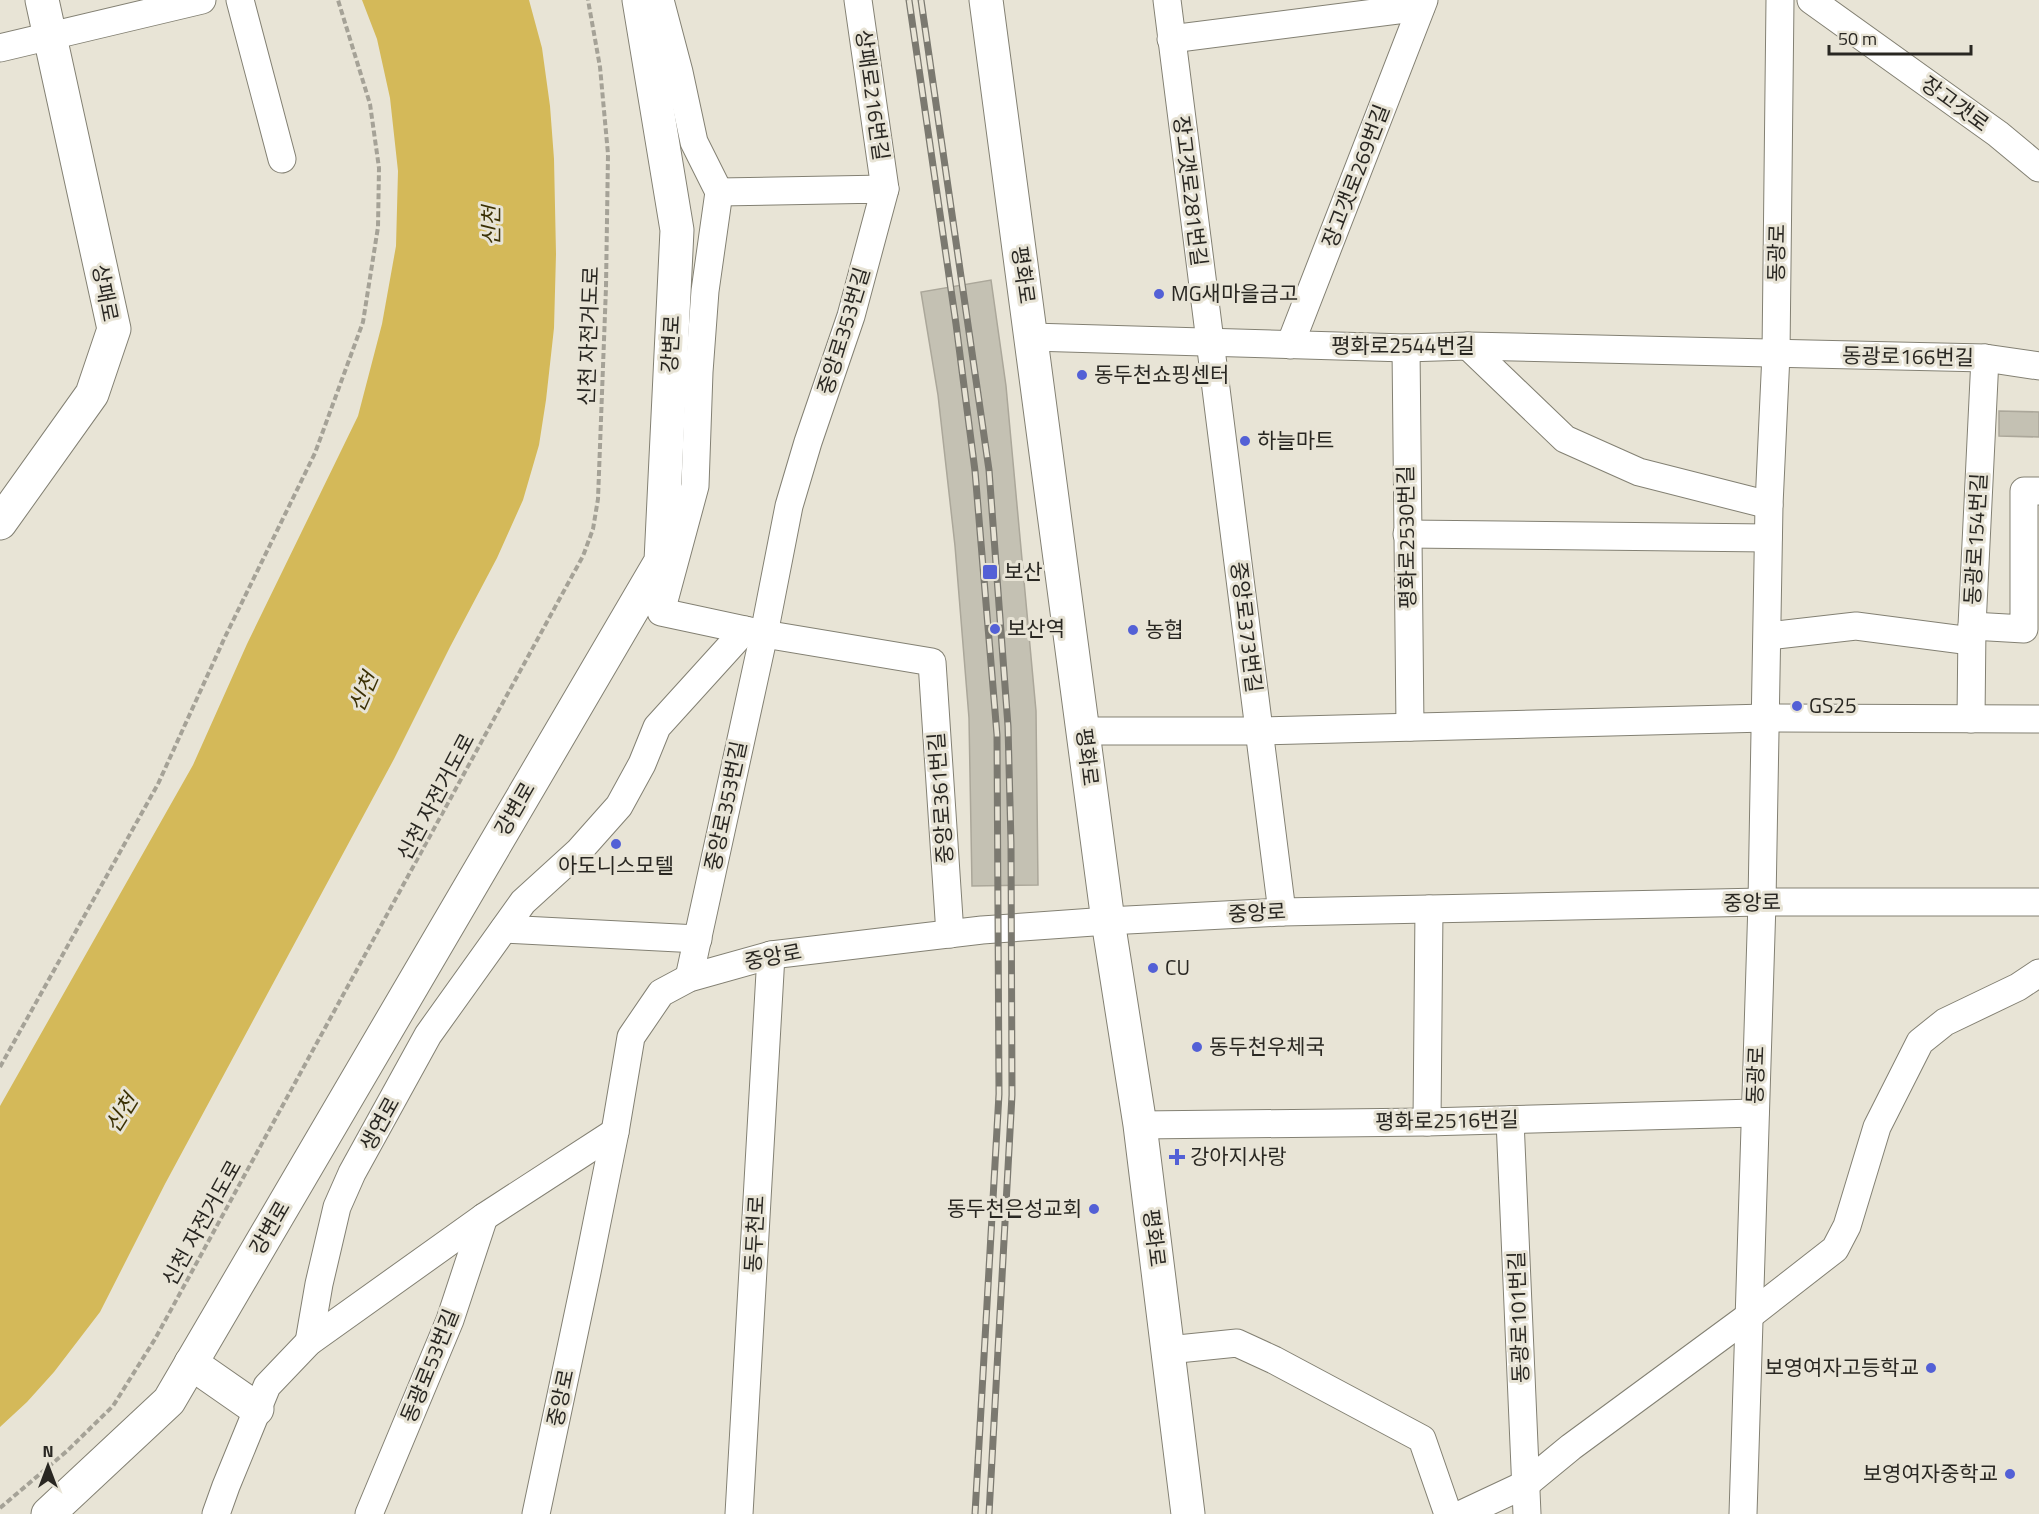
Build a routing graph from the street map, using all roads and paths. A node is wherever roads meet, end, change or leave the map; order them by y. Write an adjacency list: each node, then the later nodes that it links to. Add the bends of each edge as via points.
1 (42, 0): 14 (main road, 상패로)
2 (202, 0): 14 (street)
3 (240, 0): 17 (street)
4 (338, 0): 56 (path, via 370,104 379,168 378,227 363,322 315,453 158,784)
5 (588, 0): 69 (path, 신천 자전거도로, via 600,67 608,154 598,499 584,556 156,1339 113,1406)
6 (639, 0): 66 (main road, 강변로, via 677,230 660,561)
7 (660, 0): 20 (street, via 693,142)
8 (858, 0): 19 (street, 상패로216번길)
9 (986, 0): 21 (main road, 평화로)
10 (1167, 0): 15 (street, 장고갯로281번길)
11 (1780, 0): 26 (street, 동광로)
12 (1811, 0): 18 (street, 장고갯로, via 1998,134)
13 (1422, 3): 15 (street, 장고갯로269번길); 23 (street, 장고갯로269번길)
14 (50, 36): 16 (street); 31 (main road, 상패로, via 114,329 92,394)
15 (1171, 39): 22 (street, 장고갯로281번길)
16 (0, 48)
17 (282, 159)
18 (2039, 168)
19 (885, 189): 20 (street); 36 (street, 중앙로353번길, via 851,316 808,442)
20 (719, 192): 36 (street, via 705,291 694,486 660,612)
21 (1031, 337): 22 (street, 평화로2544번길); 43 (main road, 평화로)
22 (1209, 343): 23 (street, 평화로2544번길); 44 (street, 중앙로373번길)
23 (1290, 345): 25 (street, 평화로2544번길)
24 (1468, 346): 25 (street, 평화로2544번길); 26 (street, 평화로2544번길); 30 (street, via 1565,439 1639,472)
25 (1406, 348): 32 (street, 평화로2530번길)
26 (1776, 354): 27 (street, 동광로166번길); 30 (street, 동광로)
27 (1985, 358): 28 (street, 동광로166번길); 37 (street, 동광로154번길)
28 (2039, 366)
29 (2039, 491): 34 (street, via 2024,491)
30 (1768, 505): 33 (street, 동광로)
31 (0, 523)
32 (1407, 534): 33 (street); 42 (street, 평화로2530번길)
33 (1768, 538): 38 (street, 동광로)
34 (2032, 561): 35 (street)
35 (2031, 630): 37 (street)
36 (754, 632): 50 (street, via 657,727 619,806 579,851 523,902); 51 (street, 중앙로361번길, via 932,662); 52 (street, 중앙로353번길)
37 (1971, 634): 38 (street, via 1856,626); 40 (street, 동광로154번길)
38 (1767, 636): 39 (street, 동광로)
39 (1766, 718): 40 (street); 42 (street); 45 (street, 동광로)
40 (1971, 719): 41 (street)
41 (2039, 719)
42 (1410, 727): 44 (street)
43 (1084, 731): 44 (street); 49 (main road, 평화로)
44 (1260, 731): 48 (street, 중앙로373번길)
45 (1762, 902): 46 (street, 중앙로); 47 (street, 중앙로); 57 (street, 동광로)
46 (2039, 902)
47 (1430, 909): 48 (street, 중앙로); 59 (street)
48 (1282, 912): 49 (street, 중앙로)
49 (1108, 921): 51 (street, 중앙로); 60 (main road, 평화로)
50 (504, 928): 52 (street); 64 (street, 생연로, via 428,1035 352,1173 337,1207)
51 (950, 934): 53 (street, 중앙로)
52 (698, 939): 55 (street, 중앙로353번길)
53 (771, 955): 55 (street, 중앙로); 74 (street, 동두천로)
54 (2039, 973): 63 (street, via 1945,1022 1920,1042 1877,1127 1847,1226 1835,1249)
55 (689, 978): 61 (street, 중앙로, via 661,993 631,1037)
56 (0, 1067)
57 (1755, 1113): 58 (street, 평화로2516번길); 63 (street, 동광로)
58 (1510, 1120): 59 (street, 평화로2516번길); 68 (street, 동광로101번길)
59 (1427, 1122): 60 (street, 평화로2516번길)
60 (1140, 1125): 65 (main road, 평화로)
61 (615, 1132): 62 (street); 73 (street, 중앙로)
62 (484, 1217): 64 (street); 72 (street, 동광로53번길, via 450,1320)
63 (1749, 1316): 68 (street, via 1570,1447); 79 (street, 동광로)
64 (309, 1342): 67 (street, via 267,1386)
65 (1168, 1350): 75 (main road, 평화로); 76 (street, via 1237,1343 1422,1439)
66 (190, 1364): 67 (main road); 70 (main road, 강변로, via 169,1401)
67 (257, 1409): 71 (street)
68 (1526, 1484): 77 (street); 78 (street, 동광로101번길)
69 (0, 1508)
70 (48, 1514)
71 (216, 1514)
72 (369, 1514)
73 (536, 1514)
74 (739, 1514)
75 (1188, 1514)
76 (1448, 1514)
77 (1462, 1514)
78 (1527, 1514)
79 (1743, 1514)

